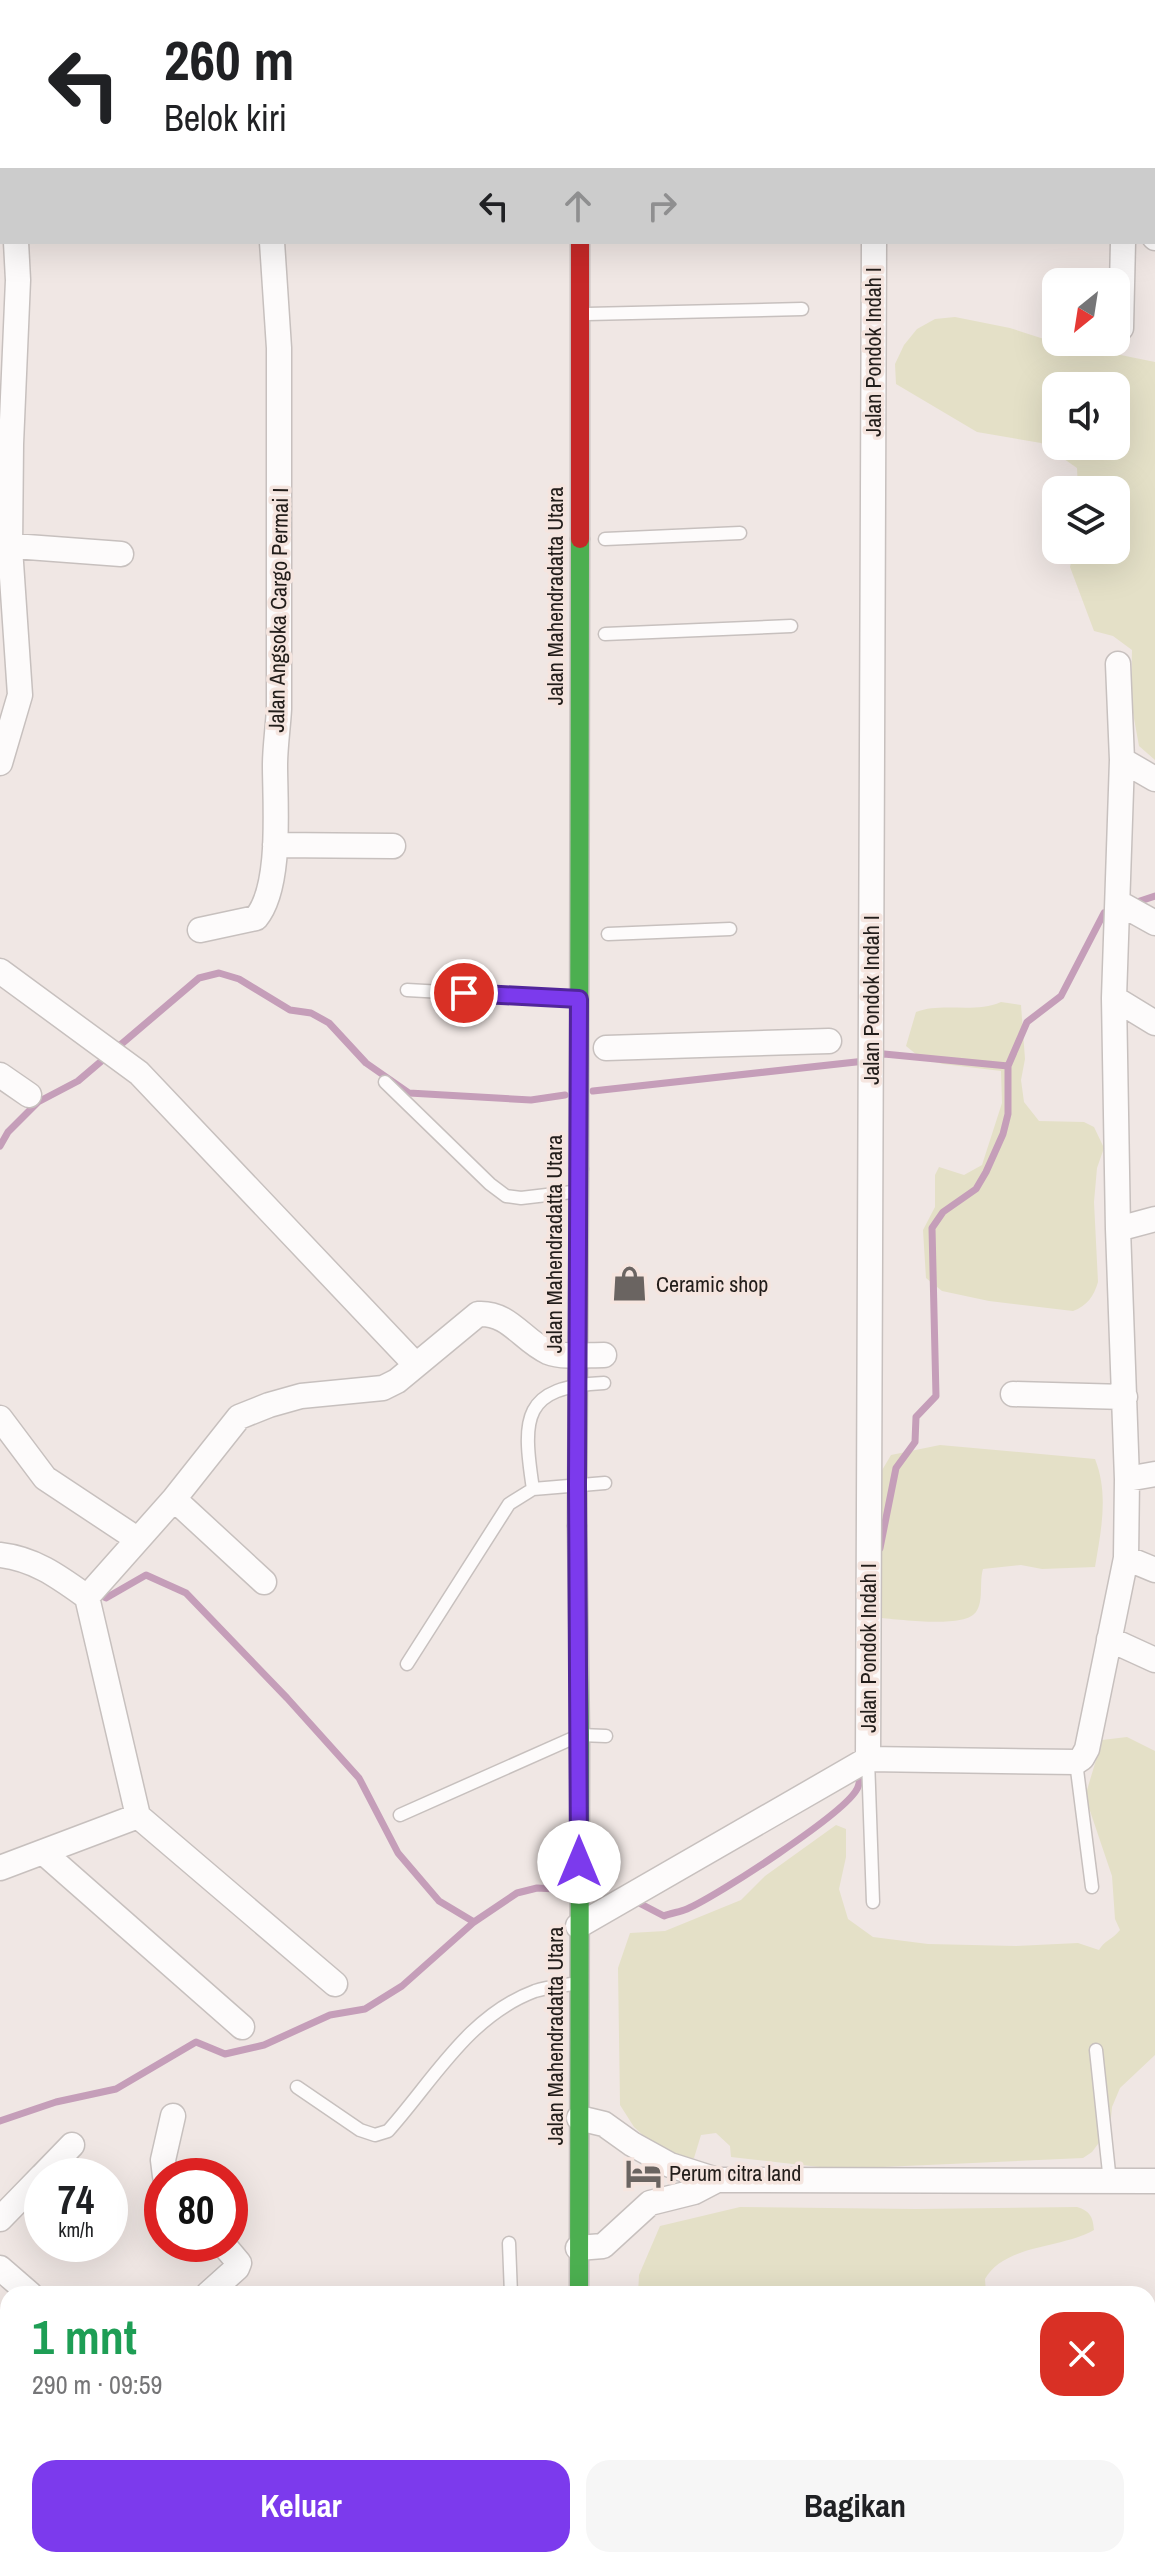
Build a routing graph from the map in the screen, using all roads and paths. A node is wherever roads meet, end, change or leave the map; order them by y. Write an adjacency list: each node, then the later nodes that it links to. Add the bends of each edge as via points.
1 (16, 244): 9 (street, via 18,280)
2 (272, 244): 20 (street, Jalan Angsoka Cargo Permai I, via 279,348)
3 (580, 244): 8 (highway, Jalan Mahendradatta Utara)
4 (874, 244): 65 (street, Jalan Pondok Indah I)
5 (1123, 244): 6 (street)
6 (1122, 268)
7 (802, 309): 8 (lane)
8 (580, 314): 30 (highway, Jalan Mahendradatta Utara)
9 (6, 390): 12 (street)
10 (740, 533): 11 (lane)
11 (605, 539)
12 (5, 546): 13 (street); 18 (street, via 20,695)
13 (121, 554)
14 (791, 626): 15 (lane)
15 (605, 634)
16 (1118, 664): 17 (street)
17 (1122, 760): 19 (street); 22 (street)
18 (0, 763)
19 (1155, 779)
20 (275, 845): 21 (street); 25 (street, Jalan Angsoka Cargo Permai I, via 267,899 256,918)
21 (393, 846)
22 (1119, 903): 23 (street); 29 (street)
23 (1155, 923)
24 (730, 929): 26 (lane)
25 (200, 930)
26 (607, 933)
27 (0, 971): 42 (street, via 139,1073)
28 (407, 990): 30 (lane)
29 (1114, 998): 31 (street); 39 (street)
30 (579, 999): 37 (highway, Jalan Mahendradatta Utara)
31 (1155, 1023)
32 (829, 1041): 33 (street)
33 (606, 1048)
34 (0, 1075): 36 (street)
35 (385, 1082): 37 (lane, via 506,1196)
36 (29, 1095)
37 (579, 1191): 41 (highway, Jalan Mahendradatta Utara)
38 (1155, 1219): 39 (street)
39 (1118, 1229): 46 (street)
40 (604, 1347): 41 (street); 44 (highway)
41 (577, 1355): 42 (street, via 552,1354 492,1313 478,1314); 43 (highway, Jalan Mahendradatta Utara)
42 (415, 1364): 53 (street, via 383,1388 301,1396 239,1417)
43 (578, 1384): 44 (lane); 51 (highway, Jalan Mahendradatta Utara); 52 (lane, via 553,1391 530,1415 527,1452)
44 (604, 1390)
45 (1013, 1394): 46 (street)
46 (1125, 1397): 49 (street)
47 (0, 1418): 54 (street, via 45,1478)
48 (1155, 1474): 49 (street)
49 (1127, 1479): 56 (street)
50 (605, 1484): 51 (lane)
51 (577, 1485): 52 (lane); 63 (highway, Jalan Mahendradatta Utara)
52 (533, 1489): 62 (lane, via 509,1504)
53 (174, 1499): 54 (street); 58 (street)
54 (137, 1539): 59 (street)
55 (0, 1555): 59 (street, via 46,1568)
56 (1126, 1558): 57 (street); 60 (street)
57 (1155, 1570)
58 (264, 1582)
59 (87, 1597): 68 (street)
60 (1109, 1639): 61 (street); 66 (street, via 1087,1749)
61 (1155, 1660)
62 (407, 1664)
63 (580, 1735): 64 (lane); 67 (lane); 73 (highway, Jalan Mahendradatta Utara)
64 (606, 1736)
65 (868, 1759): 66 (street); 72 (lane); 73 (street)
66 (1076, 1762): 71 (lane)
67 (400, 1815)
68 (138, 1816): 69 (street); 75 (street)
69 (43, 1852): 70 (street); 76 (street)
70 (0, 1868)
71 (1092, 1887)
72 (873, 1902)
73 (578, 1926): 74 (highway, Jalan Mahendradatta Utara)
74 (579, 1983): 78 (lane, via 536,1991 499,2009 469,2033 388,2131 375,2135 360,2130); 80 (highway, Jalan Mahendradatta Utara)
75 (335, 1984)
76 (242, 2027)
77 (1096, 2050): 86 (lane)
78 (297, 2087)
79 (173, 2116): 83 (street)
80 (579, 2118): 84 (street, via 604,2124 670,2165); 91 (highway, Jalan Mahendradatta Utara)
81 (72, 2145): 82 (street)
82 (59, 2158)
83 (163, 2158)
84 (717, 2180): 86 (street); 91 (street, via 650,2203)
85 (1155, 2181): 86 (street)
86 (1110, 2183)
87 (24, 2194): 89 (street)
88 (603, 2215): 91 (highway, Jalan Mahendradatta Utara)
89 (0, 2219)
90 (509, 2243): 96 (lane)
91 (595, 2255): 97 (highway, Jalan Mahendradatta Utara)
92 (238, 2262): 95 (street)
93 (0, 2268): 94 (street)
94 (21, 2286)
95 (217, 2286)
96 (511, 2286)
97 (582, 2286)

